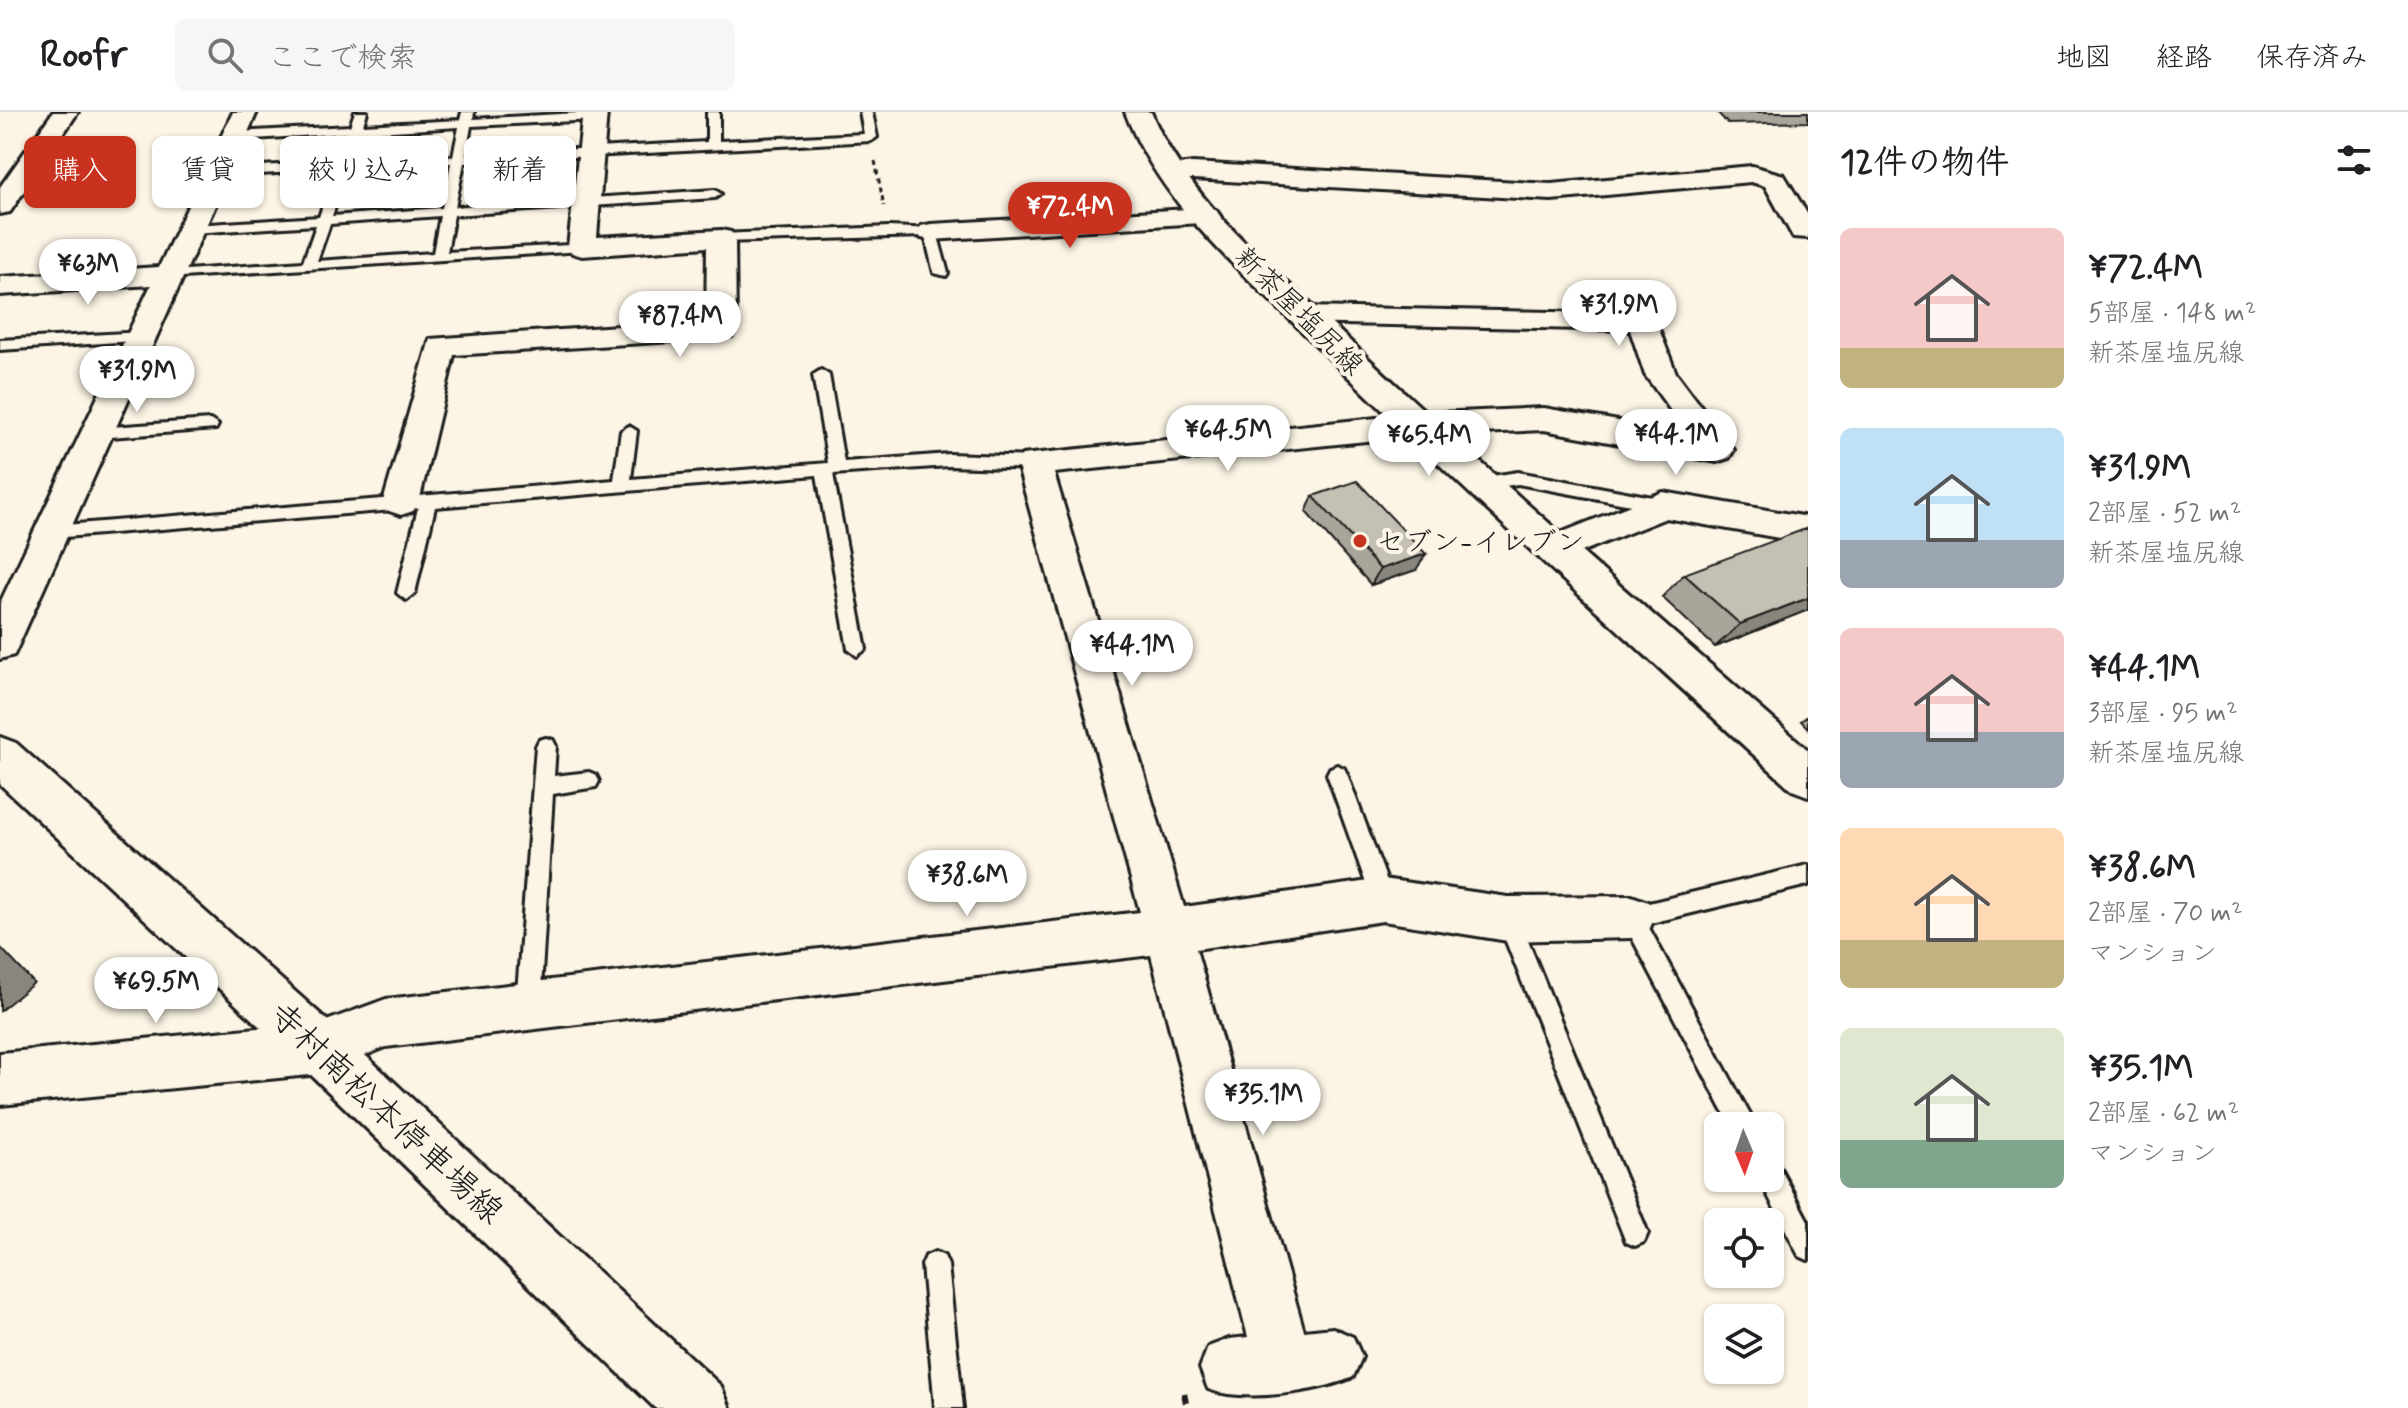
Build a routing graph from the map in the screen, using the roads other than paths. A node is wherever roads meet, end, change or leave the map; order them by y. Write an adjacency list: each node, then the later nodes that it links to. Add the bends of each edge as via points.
1 (66, 112): 18 (street)
2 (361, 112): 9 (lane)
3 (713, 112): 11 (lane)
4 (866, 112): 11 (lane, via 871,137)
5 (1138, 112): 15 (main road, 新茶屋塩尻線)
6 (595, 114): 7 (lane); 12 (street)
7 (467, 118): 9 (lane); 13 (lane)
8 (240, 124): 9 (lane)
9 (355, 129): 10 (lane)
10 (353, 136)
11 (713, 146): 12 (lane)
12 (591, 152): 13 (lane); 17 (street)
13 (459, 159): 14 (lane); 21 (lane)
14 (448, 160)
15 (1171, 173): 22 (main road, 新茶屋塩尻線); 25 (street, via 1551,192 1752,174 1775,181)
16 (715, 194): 17 (lane)
17 (586, 202): 21 (lane); 28 (street)
18 (0, 206)
19 (203, 208): 24 (street)
20 (329, 208): 23 (lane)
21 (448, 212): 23 (lane); 29 (lane)
22 (1206, 216): 26 (street); 34 (main road, 新茶屋塩尻線)
23 (325, 220): 24 (lane); 30 (lane)
24 (193, 229): 32 (street)
25 (1803, 231)
26 (931, 232): 27 (lane); 31 (lane)
27 (721, 238): 28 (street); 46 (street, via 721,329 441,346)
28 (582, 247): 29 (lane)
29 (439, 256): 30 (lane)
30 (309, 265): 32 (lane)
31 (941, 273)
32 (172, 275): 33 (street); 35 (street)
33 (0, 286)
34 (1305, 316): 39 (main road, 新茶屋塩尻線); 39 (street, via 1642,321 1661,375 1717,450 1544,419)
35 (143, 337): 36 (lane); 41 (street)
36 (0, 345)
37 (821, 375): 43 (lane)
38 (210, 425): 41 (lane)
39 (1415, 425): 42 (street); 44 (main road, 新茶屋塩尻線)
40 (629, 431): 45 (lane)
41 (97, 433): 49 (street)
42 (1034, 463): 43 (lane, via 949,460); 64 (street)
43 (830, 468): 45 (lane); 53 (lane)
44 (1479, 484): 47 (lane, via 1518,478); 50 (main road, 新茶屋塩尻線)
45 (622, 485): 46 (lane)
46 (414, 501): 49 (lane); 51 (lane)
47 (1663, 505): 48 (street); 50 (street)
48 (1808, 530)
49 (53, 532): 52 (street)
50 (1556, 549): 57 (main road, 新茶屋塩尻線)
51 (406, 593)
52 (0, 644)
53 (857, 649)
54 (546, 746): 59 (lane)
55 (0, 756): 66 (main road, 寺村南松本停車場線)
56 (1337, 774): 61 (lane)
57 (1808, 777)
58 (589, 781): 59 (lane)
59 (543, 786): 65 (lane)
60 (1808, 875): 62 (lane)
61 (1383, 900): 63 (street); 64 (street)
62 (1632, 917): 63 (street); 68 (lane)
63 (1508, 919): 70 (lane)
64 (1168, 931): 65 (street); 73 (street, via 1309,1360)
65 (528, 1006): 66 (street, via 386,1023)
66 (320, 1048): 67 (main road); 74 (main road, 寺村南松本停車場線)
67 (0, 1079)
68 (1736, 1112)
69 (1780, 1192): 71 (lane)
70 (1635, 1233)
71 (1806, 1236)
72 (935, 1265): 75 (lane)
73 (1229, 1368)
74 (699, 1408)
75 (949, 1408)

